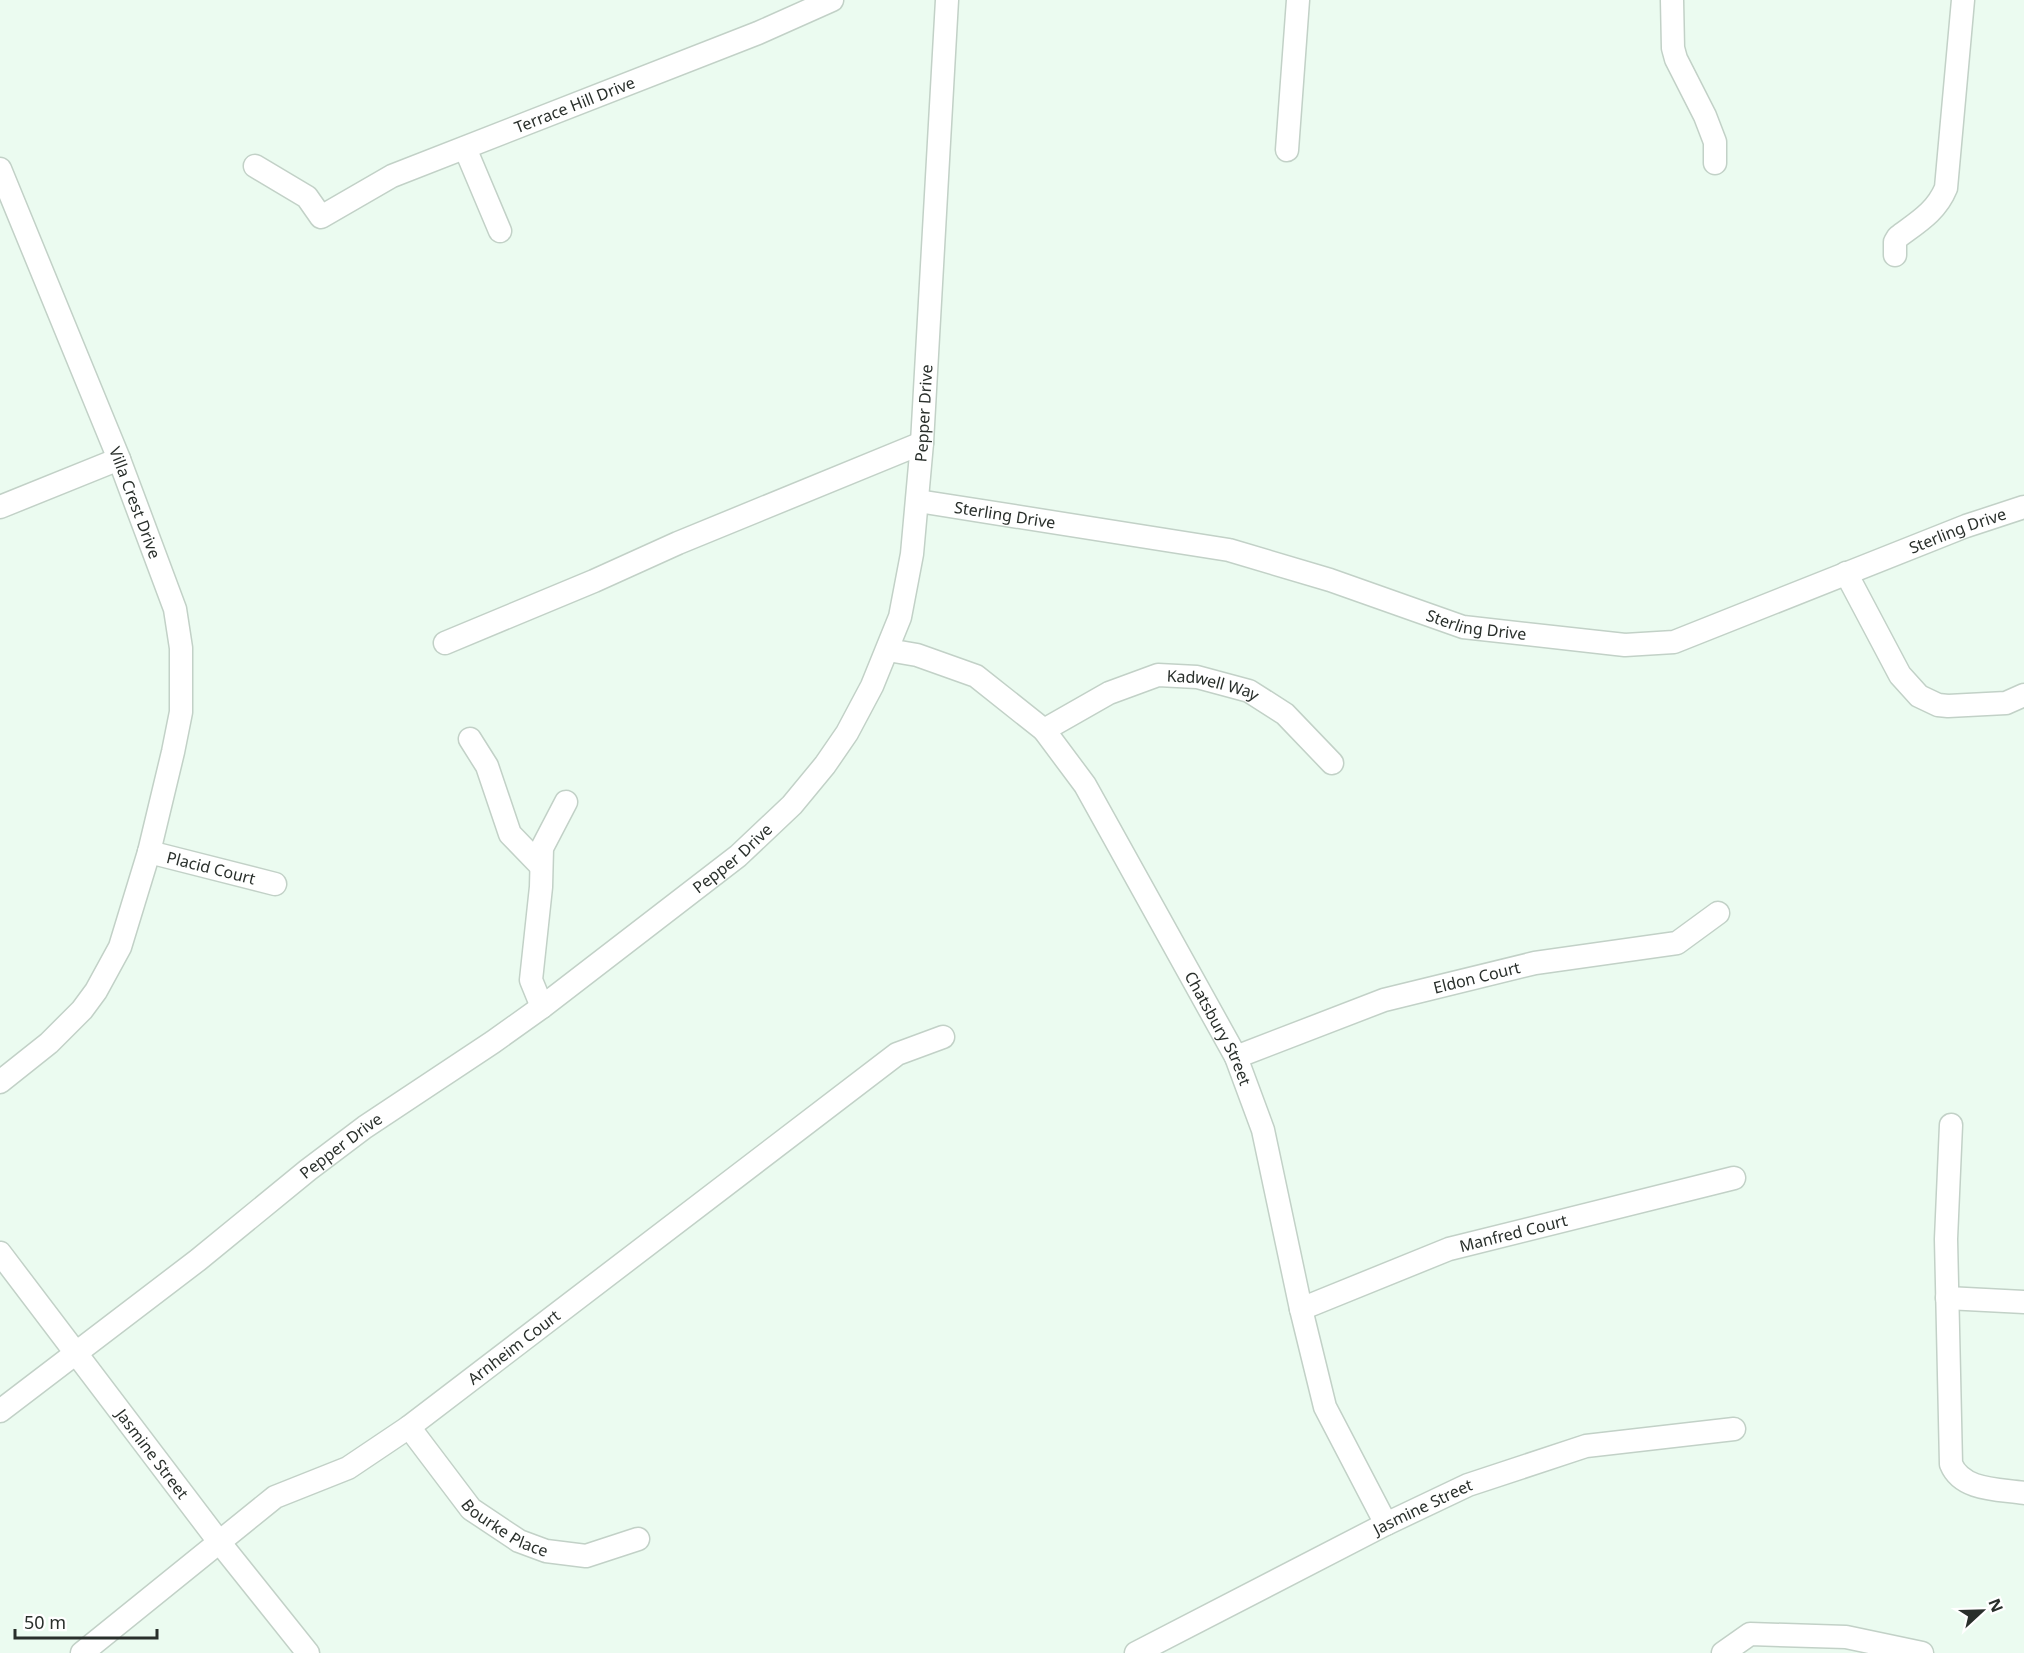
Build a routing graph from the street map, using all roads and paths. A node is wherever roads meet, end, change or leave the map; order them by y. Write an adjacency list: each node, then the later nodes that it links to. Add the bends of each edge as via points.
1 (832, 0): 6 (street, Terrace Hill Drive)
2 (946, 0): 13 (street, Pepper Drive)
3 (1298, 0): 7 (street)
4 (1672, 0): 8 (street, via 1673,48 1715,142)
5 (1963, 0): 12 (street, via 1946,188 1933,211 1898,237)
6 (465, 148): 9 (street, Terrace Hill Drive, via 392,176 321,217 307,197); 11 (street)
7 (1287, 150)
8 (1715, 163)
9 (255, 166)
10 (0, 170): 14 (street, Villa Crest Drive)
11 (500, 231)
12 (1895, 255)
13 (922, 443): 15 (street, Pepper Drive); 19 (street)
14 (119, 459): 16 (street); 26 (street, Villa Crest Drive, via 176,609 181,648 181,712)
15 (918, 501): 18 (street, Sterling Drive, via 1229,550 1330,580 1463,627 1625,645 1674,642); 20 (street, Pepper Drive, via 908,578)
16 (0, 507)
17 (2024, 507): 18 (street, Sterling Drive)
18 (1845, 573): 21 (street, via 1900,675 1919,696 1948,706 2006,703)
19 (445, 642)
20 (888, 650): 22 (street, Chatsbury Street, via 917,655 976,676); 30 (street, Pepper Drive, via 847,733 792,805 738,856)
21 (2024, 695)
22 (1044, 730): 24 (street, Kadwell Way, via 1109,693 1158,675 1197,677 1249,691 1285,714); 32 (street, Chatsbury Street, via 1085,785)
23 (470, 739): 27 (street, via 487,766 510,834)
24 (1332, 763)
25 (566, 802): 27 (street, via 542,848)
26 (149, 852): 28 (street, Placid Court); 33 (street, Villa Crest Drive, via 120,947 96,991 66,1027)
27 (541, 866): 30 (street, via 531,980)
28 (275, 884)
29 (1718, 913): 32 (street, Eldon Court, via 1677,943 1535,963 1384,1000)
30 (542, 1007): 40 (street, Pepper Drive, via 365,1127)
31 (943, 1037): 42 (street, Arnheim Court, via 897,1054)
32 (1236, 1057): 39 (street, Chatsbury Street, via 1263,1130)
33 (0, 1082)
34 (1952, 1125): 37 (street)
35 (1734, 1178): 39 (street, Manfred Court, via 1449,1249)
36 (0, 1253): 40 (street, Jasmine Street)
37 (1947, 1298): 38 (street); 44 (street, via 1952,1464 1956,1475 1974,1485)
38 (2024, 1302)
39 (1301, 1309): 45 (street, Chatsbury Street, via 1325,1407)
40 (77, 1354): 41 (street, Pepper Drive); 47 (street, Jasmine Street)
41 (0, 1411)
42 (409, 1427): 46 (street, Bourke Place, via 471,1509 519,1540 546,1551 586,1556); 47 (street, Arnheim Court, via 348,1468 275,1497)
43 (1734, 1429): 45 (street, Jasmine Street, via 1586,1446 1468,1485)
44 (2024, 1493)
45 (1386, 1524): 50 (street, Jasmine Street)
46 (638, 1539)
47 (220, 1544): 48 (street, Arnheim Court); 49 (street, Jasmine Street)
48 (82, 1653)
49 (308, 1653)
50 (1136, 1653)
51 (1723, 1653): 52 (street, via 1750,1634 1846,1637)
52 (1922, 1653)

